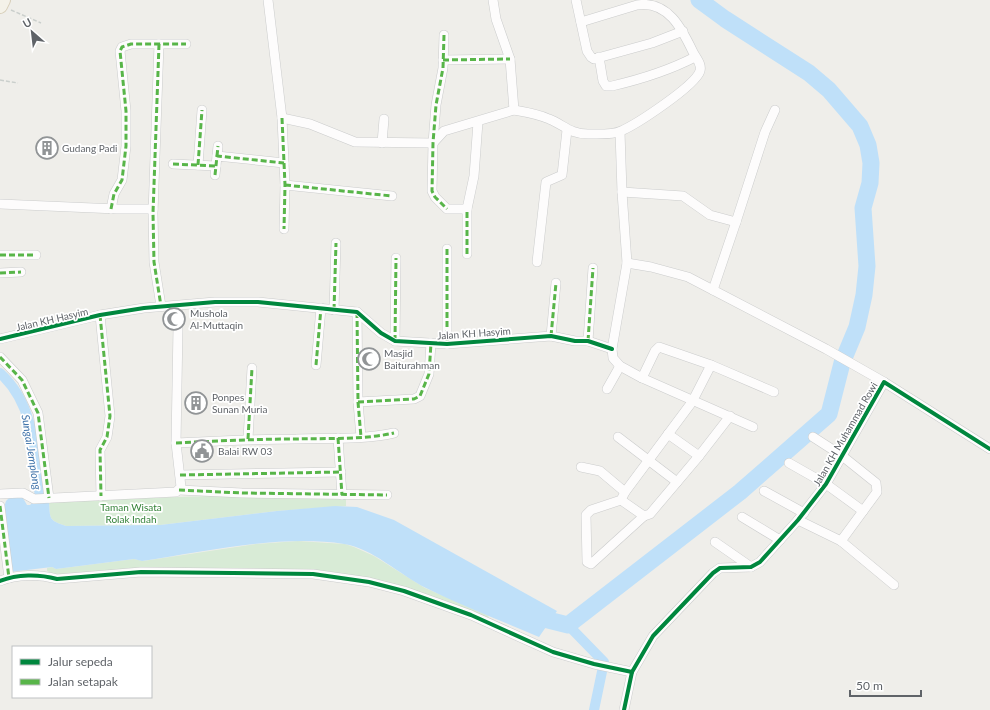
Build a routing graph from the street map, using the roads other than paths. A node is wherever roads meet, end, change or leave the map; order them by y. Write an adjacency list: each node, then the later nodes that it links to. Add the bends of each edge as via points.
1 (3, 0): 5 (main road)
2 (268, 0): 18 (street)
3 (493, 0): 13 (street, via 496,19)
4 (576, 0): 6 (street)
5 (0, 5)
6 (581, 22): 7 (street, via 645,3 671,15); 11 (street, via 588,54 594,59)
7 (683, 31): 11 (street, via 652,43); 12 (street)
8 (444, 35): 14 (street)
9 (159, 44): 10 (street); 35 (street, via 124,46 120,51 126,111 126,146 122,180 114,194); 36 (street)
10 (186, 44)
11 (599, 57): 12 (street, via 603,81 606,86 612,86 648,78)
12 (696, 57): 22 (street, via 701,69 697,78 681,92)
13 (510, 59): 14 (street); 16 (street)
14 (443, 60): 24 (street)
15 (202, 110): 29 (street)
16 (514, 110): 20 (street); 21 (street, via 550,119)
17 (775, 110): 38 (street, via 765,132)
18 (282, 118): 23 (street, via 310,124 355,142); 27 (street)
19 (384, 119): 23 (street)
20 (478, 122): 24 (street, via 444,131); 37 (street, via 474,176)
21 (567, 130): 22 (street, via 587,134); 46 (street, via 562,175 546,182)
22 (620, 132): 32 (street)
23 (382, 143): 24 (street)
24 (433, 143): 37 (street, via 433,194 447,209)
25 (218, 146): 26 (street)
26 (216, 161): 27 (street); 29 (street); 30 (street)
27 (284, 163): 31 (street)
28 (173, 164): 29 (street)
29 (198, 165)
30 (215, 175)
31 (285, 185): 33 (street); 39 (street)
32 (622, 192): 38 (street, via 683,196 710,215); 47 (street)
33 (392, 196)
34 (0, 204): 35 (street)
35 (111, 209): 36 (street)
36 (153, 209): 53 (street, via 154,262)
37 (467, 209): 43 (street)
38 (736, 222): 52 (street)
39 (284, 229)
40 (336, 243): 55 (street)
41 (447, 249): 64 (street)
42 (36, 254): 44 (street)
43 (467, 254)
44 (0, 255)
45 (396, 258): 61 (street)
46 (537, 262)
47 (627, 263): 52 (street, via 688,277); 65 (street)
48 (593, 268): 62 (street)
49 (22, 272): 50 (street)
50 (0, 274)
51 (556, 283): 59 (street)
52 (713, 290): 72 (street)
53 (161, 306): 54 (street, Jalan KH Hasyim, via 178,308 215,302 258,302); 57 (street, Jalan KH Hasyim)
54 (321, 308): 55 (street, Jalan KH Hasyim); 67 (street)
55 (334, 310): 56 (street, Jalan KH Hasyim)
56 (357, 312): 61 (street, Jalan KH Hasyim, via 381,333); 75 (street)
57 (100, 316): 60 (street, Jalan KH Hasyim); 102 (street, via 110,416 107,437 100,450)
58 (178, 327): 86 (street)
59 (551, 336): 62 (street, Jalan KH Hasyim); 64 (street, Jalan KH Hasyim)
60 (0, 339)
61 (395, 341): 63 (street, Jalan KH Hasyim)
62 (588, 341): 65 (street, Jalan KH Hasyim)
63 (431, 343): 64 (street, Jalan KH Hasyim); 75 (street, via 429,374 420,396 414,399)
64 (447, 344)
65 (612, 349): 69 (street, via 613,358)
66 (0, 357): 104 (street, via 22,380 38,414)
67 (316, 365)
68 (711, 365): 71 (street, via 658,348); 74 (street); 76 (street)
69 (620, 366): 71 (street); 73 (street)
70 (252, 368): 85 (street)
71 (642, 378): 76 (street)
72 (884, 382): 87 (street, Jalan KH Muhammad Rowi); 88 (street, Jalan KH Muhammad Rowi)
73 (607, 389)
74 (774, 392)
75 (358, 402): 81 (street)
76 (692, 402): 77 (street); 80 (street)
77 (730, 416): 78 (street); 89 (street)
78 (753, 427)
79 (394, 433): 81 (street)
80 (668, 434): 89 (street); 90 (street)
81 (361, 437): 84 (street)
82 (618, 437): 90 (street)
83 (813, 437): 88 (street)
84 (338, 438): 85 (street); 93 (street)
85 (248, 439): 86 (street)
86 (176, 443): 94 (street)
87 (990, 449)
88 (841, 455): 96 (street, Jalan KH Muhammad Rowi); 106 (street, via 878,487)
89 (699, 456): 95 (street)
90 (650, 461): 95 (street); 103 (street)
91 (789, 463): 96 (street)
92 (581, 467): 103 (street, via 600,471)
93 (340, 472): 94 (street); 100 (street)
94 (180, 475): 97 (street)
95 (676, 482): 108 (street, via 653,512)
96 (826, 484): 106 (street); 107 (street, Jalan KH Muhammad Rowi)
97 (179, 490): 100 (street); 102 (street)
98 (764, 491): 107 (street)
99 (0, 494): 104 (street, via 23,493 34,499)
100 (342, 495): 101 (street)
101 (387, 495)
102 (101, 496): 104 (street)
103 (623, 496): 108 (street); 108 (street, via 588,512 588,563 591,564)
104 (48, 498)
105 (0, 506): 115 (street)
106 (863, 511): 112 (street)
107 (804, 513): 110 (street, Jalan KH Muhammad Rowi)
108 (644, 516)
109 (742, 517): 111 (street)
110 (798, 520): 111 (street, Jalan KH Muhammad Rowi); 112 (street)
111 (780, 540): 114 (street, Jalan KH Muhammad Rowi, via 760,562)
112 (841, 541): 117 (street)
113 (715, 542): 114 (street)
114 (751, 567): 118 (street, via 720,568 713,573 653,636)
115 (9, 575): 116 (street); 118 (street, via 44,575 57,579 141,572 313,574 369,582 404,590 472,615 553,652)
116 (0, 581)
117 (894, 585)
118 (632, 672): 119 (street)
119 (624, 710)

